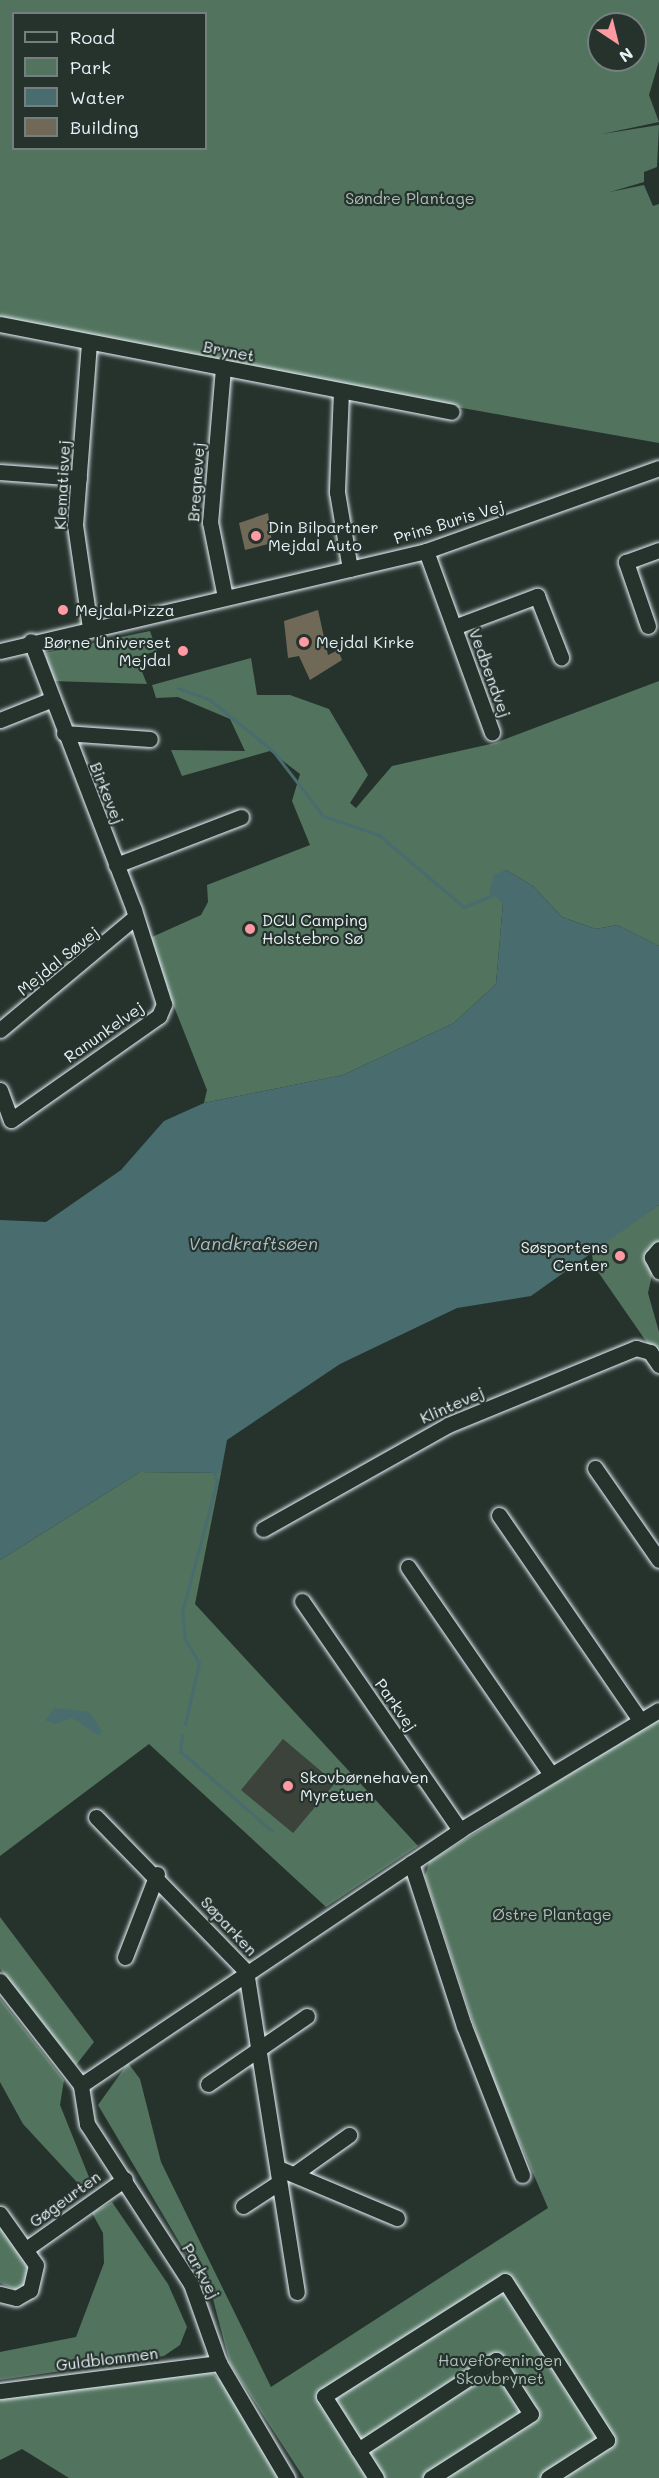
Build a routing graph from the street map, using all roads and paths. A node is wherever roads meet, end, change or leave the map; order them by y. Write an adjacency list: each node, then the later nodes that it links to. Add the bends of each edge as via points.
1 (0, 324): 2 (street, Brynet)
2 (90, 343): 3 (street, Brynet); 8 (street, Klematisvej)
3 (223, 368): 4 (street, Brynet); 12 (street, Bregnevej, via 210,522)
4 (341, 391): 5 (street, Brynet); 11 (street, via 337,492)
5 (451, 412)
6 (659, 468): 10 (street, Prins Buris Vej)
7 (0, 472): 8 (street)
8 (79, 478): 15 (street, Klematisvej, via 75,525)
9 (659, 550): 13 (street, via 626,562)
10 (426, 551): 11 (street, Prins Buris Vej); 14 (street, Vedbendvej)
11 (350, 569): 12 (street, Prins Buris Vej)
12 (225, 597): 15 (street, Prins Buris Vej)
13 (648, 626)
14 (454, 627): 18 (street, Vedbendvej, via 537,596); 21 (street, Vedbendvej)
15 (90, 628): 16 (street, Prins Buris Vej)
16 (31, 641): 17 (street, Prins Buris Vej); 19 (street, Birkevej)
17 (0, 651)
18 (561, 657)
19 (50, 700): 20 (street); 22 (street, Birkevej)
20 (0, 720)
21 (492, 732)
22 (64, 733): 23 (street); 25 (street, Birkevej)
23 (150, 739)
24 (241, 817): 25 (street)
25 (116, 865): 26 (street, Birkevej)
26 (135, 917): 27 (street, Mejdal Søvej); 28 (street, Ranunkelvej, via 161,986 164,1004 159,1016 11,1120)
27 (0, 1030)
28 (0, 1090)
29 (659, 1250): 30 (street, via 652,1257)
30 (659, 1270)
31 (659, 1365): 34 (street, Klintevej, via 650,1352 636,1348 555,1381 418,1440)
32 (595, 1468): 35 (street)
33 (499, 1515): 39 (street)
34 (263, 1528)
35 (659, 1560)
36 (408, 1566): 40 (street)
37 (302, 1601): 42 (street, Parkvej)
38 (659, 1710): 39 (street)
39 (639, 1719): 40 (street)
40 (551, 1773): 42 (street)
41 (96, 1817): 44 (street, Søparken)
42 (460, 1830): 43 (street)
43 (411, 1863): 46 (street); 55 (street, via 464,2026)
44 (157, 1874): 45 (street); 46 (street, Søparken)
45 (125, 1957)
46 (246, 1971): 49 (street, Søparken); 51 (street)
47 (0, 1982): 51 (street, Parkvej)
48 (307, 2016): 49 (street)
49 (258, 2048): 50 (street); 54 (street, Søparken)
50 (208, 2084)
51 (81, 2085): 56 (street, Parkvej, via 87,2124)
52 (349, 2135): 53 (street)
53 (297, 2172): 54 (street); 59 (street)
54 (278, 2175): 57 (street); 61 (street, Søparken)
55 (522, 2175)
56 (124, 2180): 60 (street, Gøgeurten); 63 (street, Parkvej, via 191,2284)
57 (243, 2206)
58 (0, 2214): 60 (street, Gøgeurten)
59 (397, 2218)
60 (27, 2249): 62 (street, Gøgeurten, via 36,2265 30,2290 16,2298)
61 (297, 2292)
62 (0, 2294)
63 (219, 2363): 64 (street, Guldblommen); 67 (street, Parkvej)
64 (0, 2391)
65 (358, 2450): 66 (street); 68 (street, via 496,2360 531,2414); 69 (street, via 324,2397 506,2281 607,2440)
66 (374, 2477)
67 (287, 2478)
68 (431, 2478)
69 (548, 2478)

